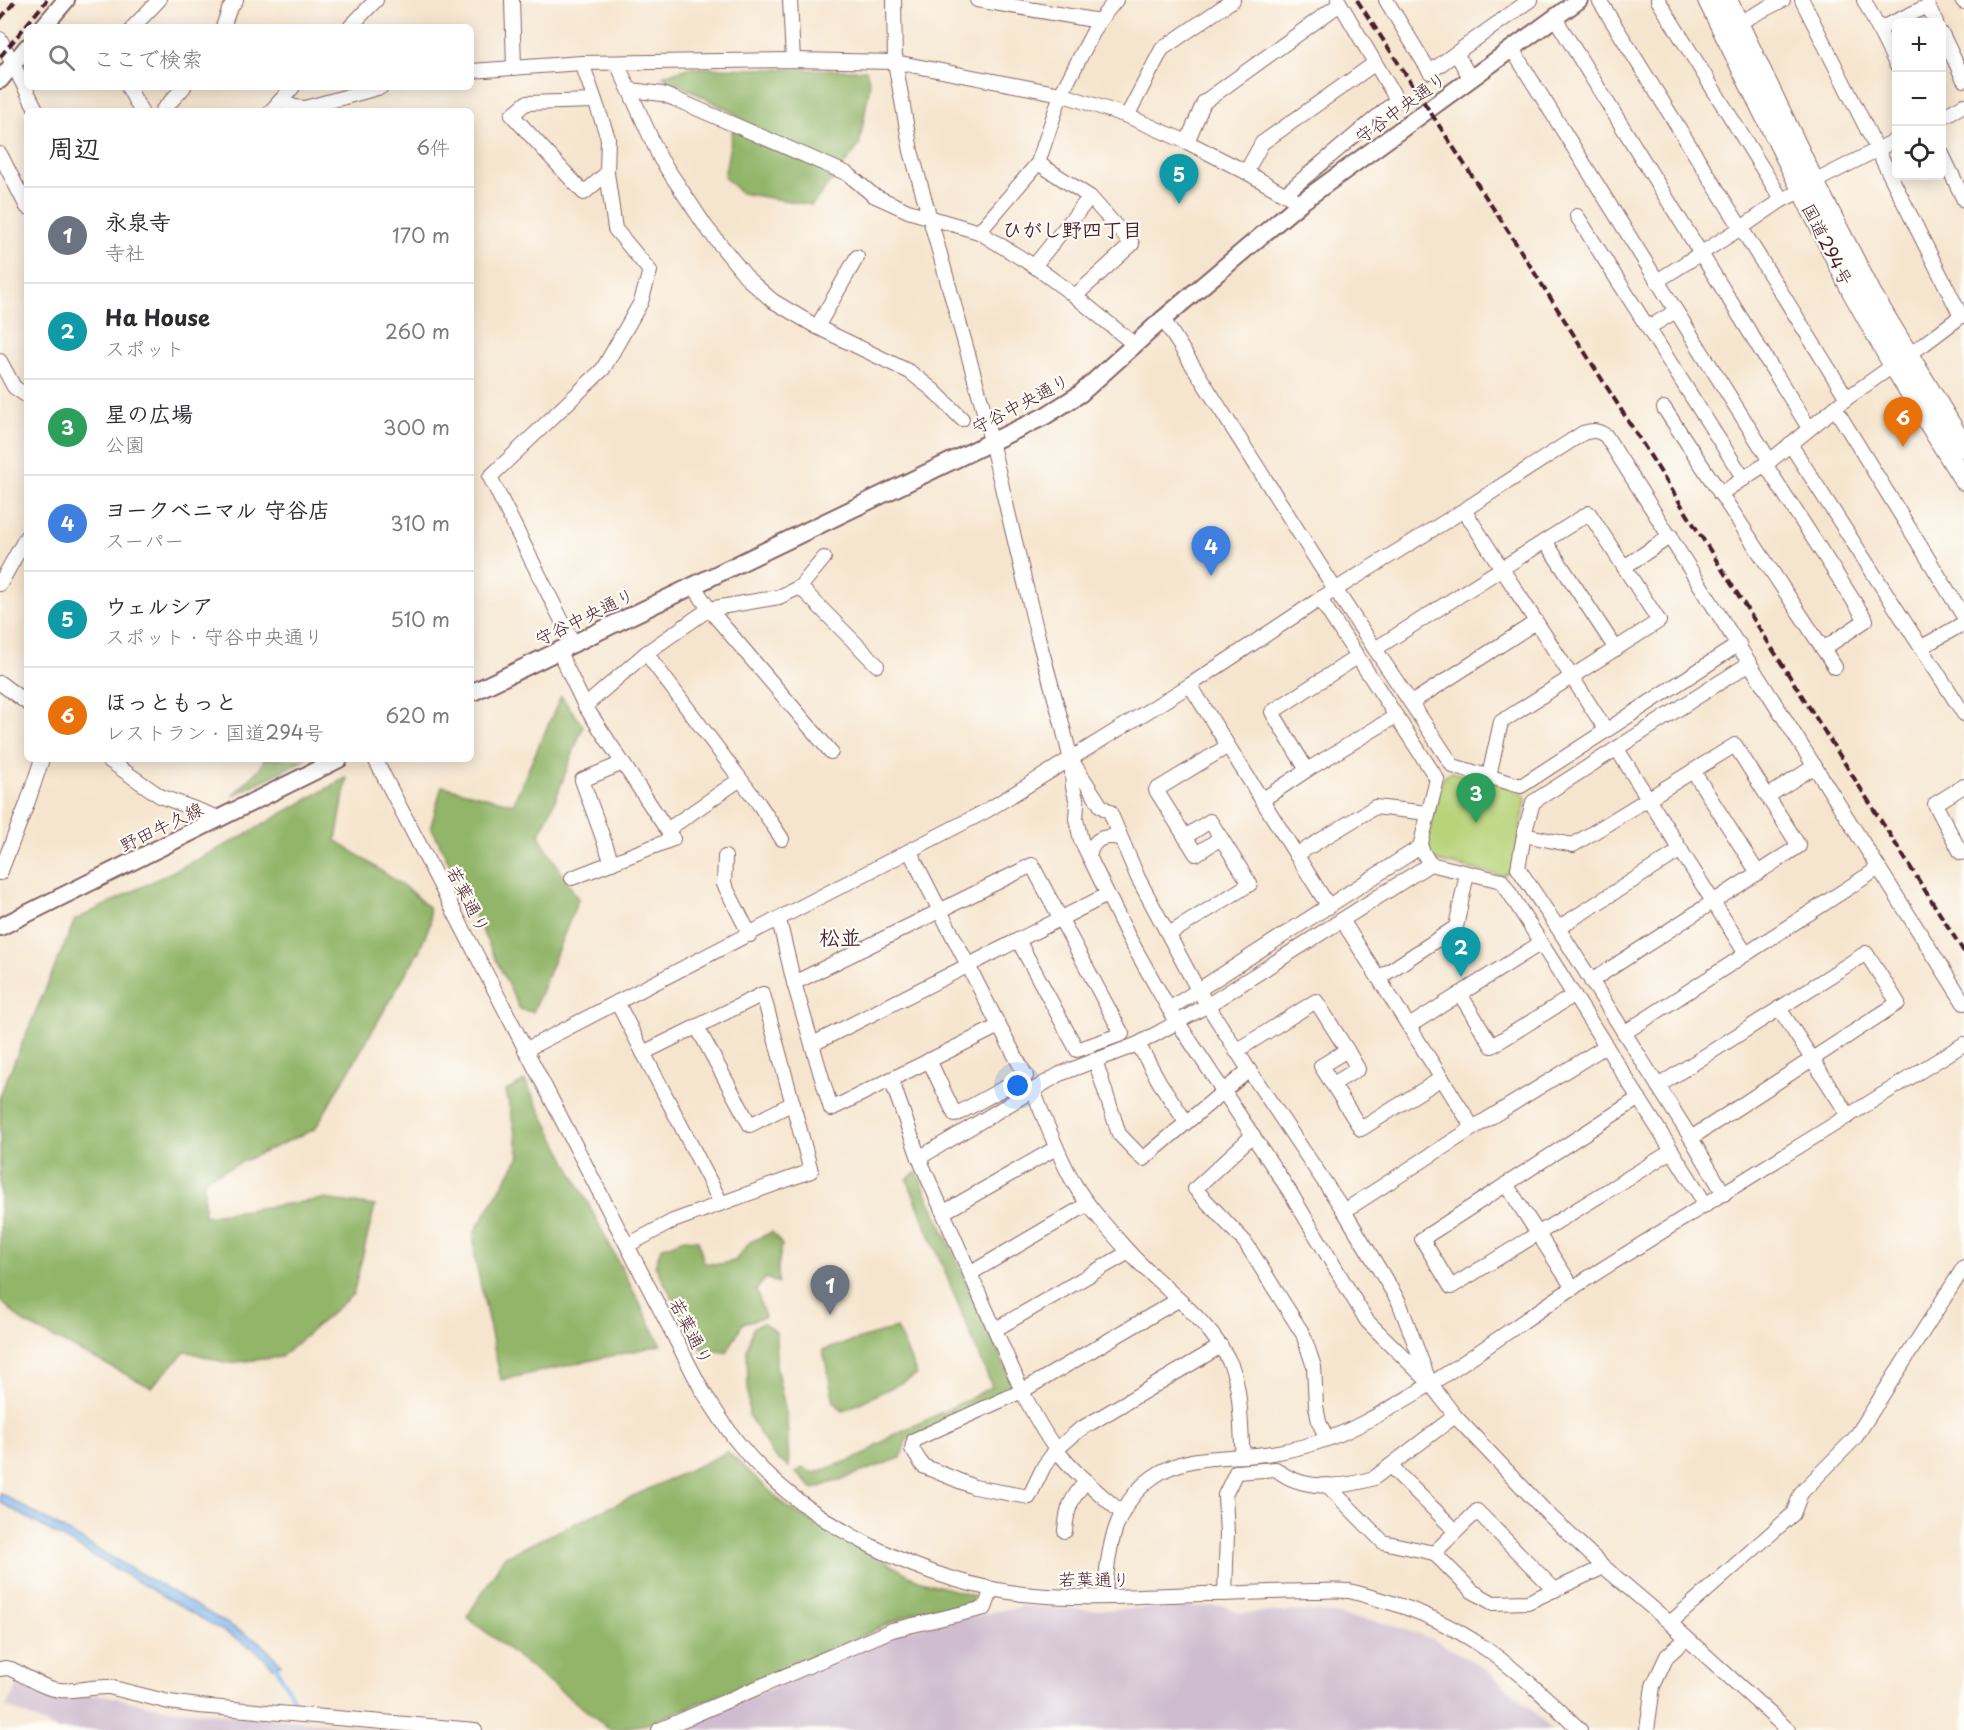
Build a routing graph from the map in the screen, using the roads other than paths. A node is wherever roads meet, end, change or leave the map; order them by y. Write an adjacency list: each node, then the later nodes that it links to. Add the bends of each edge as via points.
1 (66, 0): 29 (main road)
2 (159, 0): 30 (street)
3 (236, 0): 31 (street)
4 (512, 0): 46 (street)
5 (790, 0): 40 (street)
6 (894, 0): 41 (street)
7 (977, 0): 22 (street)
8 (1116, 0): 26 (street)
9 (1233, 0): 68 (street, via 1162,49)
10 (1530, 0): 38 (street)
11 (1579, 0): 23 (main road, 守谷中央通り)
12 (1599, 0): 86 (street)
13 (1658, 0): 80 (street)
14 (1708, 0): 77 (highway, 国道294号)
15 (1727, 0): 27 (highway, 国道294号)
16 (1784, 0): 27 (street)
17 (1802, 0): 71 (street)
18 (1864, 0): 33 (street)
19 (370, 2): 32 (street)
20 (1339, 2): 44 (street); 69 (street, via 1204,102)
21 (1393, 3): 38 (street, via 1430,72)
22 (1030, 5): 26 (street)
23 (1555, 18): 36 (main road, 守谷中央通り); 88 (street)
24 (1902, 18): 25 (street, via 1928,6)
25 (1934, 18)
26 (1099, 21): 58 (street)
27 (1738, 23): 77 (highway, 国道294号)
28 (1892, 23): 33 (street)
29 (46, 24)
30 (136, 24)
31 (224, 24)
32 (352, 24)
33 (1879, 29): 39 (street)
34 (0, 39): 45 (street)
35 (1946, 44): 50 (street)
36 (1512, 49): 48 (main road, 守谷中央通り); 91 (street)
37 (24, 51): 45 (main road)
38 (1456, 53): 48 (street)
39 (1892, 56)
40 (793, 60): 41 (street); 43 (street)
41 (895, 62): 58 (street); 85 (street, via 911,151)
42 (582, 63): 43 (street); 46 (street); 59 (street)
43 (617, 63): 57 (street)
44 (1374, 64): 75 (street, via 1262,142); 78 (street, via 1397,100)
45 (12, 65): 49 (main road); 51 (street)
46 (514, 68): 47 (street)
47 (474, 70)
48 (1471, 79): 83 (main road, 守谷中央通り)
49 (0, 80)
50 (1964, 80)
51 (24, 87)
52 (26, 90): 62 (street)
53 (130, 90): 63 (street)
54 (181, 90): 64 (street)
55 (290, 90): 61 (street)
56 (370, 90): 66 (street)
57 (631, 90): 85 (street, via 675,99 848,174 873,195); 96 (street, via 660,158 706,227 749,280 772,301)
58 (1061, 94): 68 (street); 73 (street)
59 (595, 101): 76 (street, via 608,138); 76 (street, via 526,103 512,115 584,193)
60 (1964, 105): 67 (street)
61 (275, 106): 65 (street)
62 (35, 108)
63 (139, 108)
64 (165, 108)
65 (296, 108)
66 (305, 108)
67 (1946, 114)
68 (1127, 116): 69 (street)
69 (1187, 142): 75 (street)
70 (1892, 142): 71 (street)
71 (1878, 150): 77 (street); 94 (street)
72 (0, 154): 82 (street)
73 (1038, 163): 79 (street); 87 (street)
74 (1946, 164): 81 (street)
75 (1246, 172): 78 (street)
76 (607, 173): 132 (street, via 615,229 650,271 641,303 603,369 490,477)
77 (1808, 187): 80 (street); 100 (highway, 国道294号, via 1852,291)
78 (1285, 194): 83 (street)
79 (1090, 197): 90 (street); 92 (street, via 1132,244)
80 (1782, 200): 86 (street)
81 (1964, 200)
82 (24, 201)
83 (1300, 203): 95 (main road, 守谷中央通り)
84 (1577, 216): 97 (street)
85 (929, 218): 87 (street); 107 (street)
86 (1741, 228): 88 (street); 102 (street)
87 (980, 232): 90 (street)
88 (1701, 254): 91 (street); 106 (street)
89 (857, 257): 96 (street)
90 (1034, 266): 92 (street)
91 (1657, 281): 93 (street)
92 (1075, 296): 98 (street)
93 (1676, 311): 97 (street); 110 (street)
94 (1962, 315): 100 (street)
95 (1163, 319): 98 (main road, 守谷中央通り); 124 (street)
96 (817, 327): 105 (street, via 910,372)
97 (1648, 328): 111 (street)
98 (1135, 345): 107 (main road, 守谷中央通り, via 1080,394 1045,416)
99 (0, 361): 101 (street, via 14,387)
100 (1901, 361): 102 (street); 109 (highway, 国道294号); 112 (highway, 国道294号)
101 (24, 394)
102 (1847, 398): 104 (street)
103 (1664, 408): 113 (street)
104 (1835, 408): 106 (street); 127 (street)
105 (962, 419)
106 (1809, 428): 108 (street)
107 (991, 441): 122 (main road, 守谷中央通り); 154 (street)
108 (1790, 444): 110 (street); 131 (street)
109 (1964, 447)
110 (1768, 463): 111 (street); 135 (street, via 1866,620)
111 (1744, 479): 113 (street)
112 (1964, 480)
113 (1720, 494): 135 (street)
114 (1464, 510): 115 (street, via 1583,433 1600,431); 120 (street); 124 (street)
115 (1671, 536): 119 (street); 130 (street)
116 (24, 541): 121 (street)
117 (1545, 541): 119 (street, via 1589,513); 120 (street); 134 (street)
118 (824, 558): 123 (street)
119 (1624, 567): 134 (street, via 1659,621)
120 (1501, 568): 128 (street); 133 (street)
121 (0, 584)
122 (693, 585): 126 (street); 132 (main road, 守谷中央通り)
123 (800, 587): 126 (street, via 779,597); 139 (street)
124 (1335, 590): 125 (street); 133 (street)
125 (1320, 599): 137 (street); 143 (street)
126 (709, 609): 136 (street); 153 (street)
127 (1964, 617)
128 (1536, 622): 141 (street); 146 (street)
129 (1964, 623): 131 (street)
130 (1738, 644): 138 (street); 150 (street)
131 (1922, 646): 148 (street)
132 (566, 647): 144 (main road, 守谷中央通り); 147 (street)
133 (1375, 649): 146 (street)
134 (1616, 649): 141 (street)
135 (1823, 650): 140 (street)
136 (646, 653): 147 (street); 164 (street)
137 (1357, 657): 149 (street); 161 (street, via 1272,712)
138 (1750, 663): 152 (street); 160 (street)
139 (877, 665)
140 (1835, 667)
141 (1572, 677): 150 (street); 163 (street, via 1500,722)
142 (0, 683): 145 (street)
143 (1190, 685): 151 (street); 154 (street)
144 (474, 692)
145 (24, 700)
146 (1411, 703): 163 (street, via 1453,766)
147 (585, 706): 159 (street)
148 (1964, 714)
149 (1396, 716): 161 (street); 169 (street, via 1437,779)
150 (1606, 730): 163 (street, via 1521,786)
151 (1228, 746): 168 (street); 173 (street, via 1156,790)
152 (1617, 748): 167 (street); 172 (street, via 1533,802)
153 (831, 752)
154 (1071, 760): 174 (street, via 1101,806 1110,812); 179 (street); 181 (street, via 1076,819)
155 (41, 762): 187 (street)
156 (111, 762): 170 (street, via 160,796)
157 (333, 762): 170 (main road, 野田牛久線)
158 (377, 762): 226 (street, 若葉通り)
159 (623, 763): 171 (street); 184 (street, via 582,780)
160 (1815, 766): 166 (street); 186 (street)
161 (1307, 770): 168 (street)
162 (1694, 771): 166 (street, via 1735,745); 167 (street); 189 (street)
163 (1488, 776)
164 (739, 780): 171 (street); 176 (street)
165 (1964, 786): 180 (street, via 1935,804 1961,853)
166 (1768, 796): 189 (street, via 1799,846)
167 (1649, 798): 172 (street, via 1573,845); 178 (street)
168 (1262, 800): 182 (street)
169 (1428, 813): 177 (street); 182 (street, via 1374,807)
170 (219, 818): 198 (main road, 野田牛久線)
171 (667, 830): 184 (street, via 673,839)
172 (1524, 835): 199 (street, via 1518,868)
173 (1185, 837): 175 (street, via 1196,854); 175 (street, via 1210,821)
174 (1120, 838): 181 (street, via 1100,837); 201 (street)
175 (1221, 838): 201 (street, via 1250,884)
176 (782, 839)
177 (1420, 847): 185 (street); 193 (street)
178 (1681, 850): 192 (street); 199 (street)
179 (910, 852): 194 (street); 196 (street)
180 (1964, 852)
181 (1089, 855): 191 (street)
182 (1296, 855): 193 (street)
183 (725, 857): 200 (street, via 724,884)
184 (612, 863): 190 (street)
185 (1430, 864): 188 (street); 197 (street)
186 (1879, 868): 204 (street); 213 (street)
187 (0, 873)
188 (1467, 873): 203 (street, via 1502,881); 206 (street, via 1456,927)
189 (1758, 873): 192 (street)
190 (572, 878)
191 (1107, 895): 195 (street); 216 (street)
192 (1713, 901): 204 (street); 207 (street)
193 (1329, 907): 209 (street)
194 (941, 911): 195 (street, via 1032,865); 205 (street); 208 (street)
195 (1060, 918): 202 (street); 202 (street, via 1122,1034 1077,1050)
196 (779, 920): 200 (street); 208 (street)
197 (1342, 920): 206 (street); 214 (street)
198 (0, 927)
199 (1558, 928): 207 (street)
200 (750, 934): 212 (street)
201 (1168, 934): 209 (street)
202 (1018, 940): 205 (street)
203 (1541, 943): 210 (street); 211 (street)
204 (1746, 954): 221 (street)
205 (970, 965): 218 (street); 222 (street)
206 (1378, 978): 219 (street)
207 (1591, 981): 221 (street)
208 (794, 982): 222 (street)
209 (1198, 990): 214 (street); 216 (street)
210 (1460, 994): 211 (street, via 1492,1046); 219 (street)
211 (1574, 995): 225 (street)
212 (617, 1002): 226 (street); 229 (street)
213 (1964, 1003)
214 (1208, 1005): 217 (street); 228 (street)
215 (1779, 1008): 230 (street); 230 (street, via 1866,953 1898,1003); 237 (street)
216 (1169, 1009): 217 (street)
217 (1177, 1022): 223 (street); 239 (street)
218 (999, 1026): 231 (street); 231 (street, via 1026,1076 955,1115)
219 (1409, 1026): 234 (street)
220 (697, 1027): 229 (street); 241 (street, via 750,1125); 241 (street, via 763,994)
221 (1624, 1033): 237 (street)
222 (813, 1044): 235 (street, via 831,1109)
223 (1138, 1044): 232 (street); 243 (street)
224 (1964, 1044): 242 (street)
225 (1606, 1046): 240 (street); 244 (street)
226 (525, 1050): 258 (street, 若葉通り)
227 (1347, 1050): 228 (street, via 1316,1001); 236 (street, via 1322,1066); 236 (street, via 1358,1069)
228 (1236, 1051): 233 (street)
229 (643, 1053): 252 (street)
230 (1812, 1059): 242 (street); 246 (street)
231 (929, 1060): 235 (street)
232 (1095, 1060): 238 (street); 243 (street, via 1119,1134 1143,1159)
233 (1249, 1070): 239 (street); 255 (street)
234 (1442, 1078): 236 (street, via 1361,1129); 244 (street)
235 (891, 1079): 249 (street)
236 (1333, 1084)
237 (1658, 1086): 246 (street)
238 (1033, 1090): 247 (street); 249 (street)
239 (1224, 1091): 243 (street); 245 (street)
240 (1639, 1098): 248 (street); 250 (street)
241 (793, 1102): 252 (street, via 811,1171)
242 (1849, 1116): 251 (street)
243 (1186, 1122)
244 (1473, 1128): 255 (street)
245 (1253, 1135): 266 (street, via 1367,1321); 269 (street, via 1195,1189 1245,1242 1303,1334 1314,1367 1319,1422)
246 (1691, 1138): 251 (street)
247 (1056, 1148): 253 (street); 256 (street)
248 (1672, 1150): 254 (street); 257 (street)
249 (919, 1158): 256 (street)
250 (1506, 1184): 257 (street); 257 (street, via 1422,1239 1451,1287)
251 (1724, 1194): 254 (street)
252 (721, 1203): 258 (street, via 673,1221)
253 (1088, 1204): 259 (street); 261 (street)
254 (1706, 1205): 262 (street)
255 (1344, 1211): 266 (street, via 1399,1302)
256 (944, 1212): 261 (street)
257 (1538, 1234): 262 (street)
258 (628, 1245): 280 (street, 若葉通り, via 702,1390 739,1444 774,1479 822,1518 881,1552)
259 (1129, 1252): 263 (street); 264 (street)
260 (1964, 1267): 284 (street, via 1855,1438 1801,1493 1793,1514)
261 (971, 1273): 264 (street)
262 (1573, 1288): 266 (street)
263 (1178, 1300): 265 (street); 267 (street)
264 (996, 1329): 267 (street)
265 (1221, 1346): 270 (street, via 1079,1430); 271 (street, via 1237,1391)
266 (1430, 1383): 268 (street); 269 (street, via 1374,1418)
267 (1022, 1391): 270 (street); 270 (street, via 914,1440 912,1449 923,1466 974,1486 1029,1497)
268 (1455, 1416): 272 (street); 279 (street)
269 (1327, 1439): 271 (street, via 1270,1454)
270 (1056, 1450): 273 (street)
271 (1243, 1456): 275 (street, via 1198,1459 1173,1466 1152,1478)
272 (1389, 1466): 274 (street, via 1374,1478); 277 (street)
273 (1086, 1480): 275 (street); 276 (street, via 1072,1497)
274 (1328, 1485): 278 (street, via 1383,1542); 282 (street, via 1294,1480 1276,1469 1236,1472 1225,1495)
275 (1122, 1513): 283 (street, via 1113,1530 1106,1562)
276 (1065, 1530)
277 (1456, 1531): 278 (street); 281 (street, via 1477,1511)
278 (1434, 1553): 281 (street, via 1472,1591 1493,1603 1528,1602)
279 (1604, 1567): 281 (street); 284 (street)
280 (992, 1589): 283 (street, 若葉通り, via 1043,1596); 288 (street, via 985,1608 891,1630)
281 (1555, 1590)
282 (1225, 1594): 283 (street, 若葉通り); 289 (street, 若葉通り, via 1348,1591 1401,1605 1458,1630 1500,1658 1537,1687)
283 (1105, 1596)
284 (1670, 1623): 285 (street)
285 (1686, 1639): 290 (street, via 1667,1656 1653,1686); 291 (street)
286 (0, 1669): 287 (street, via 11,1669 60,1690 99,1687 169,1702)
287 (475, 1730)
288 (659, 1730)
289 (1580, 1730)
290 (1647, 1730)
291 (1788, 1730)

